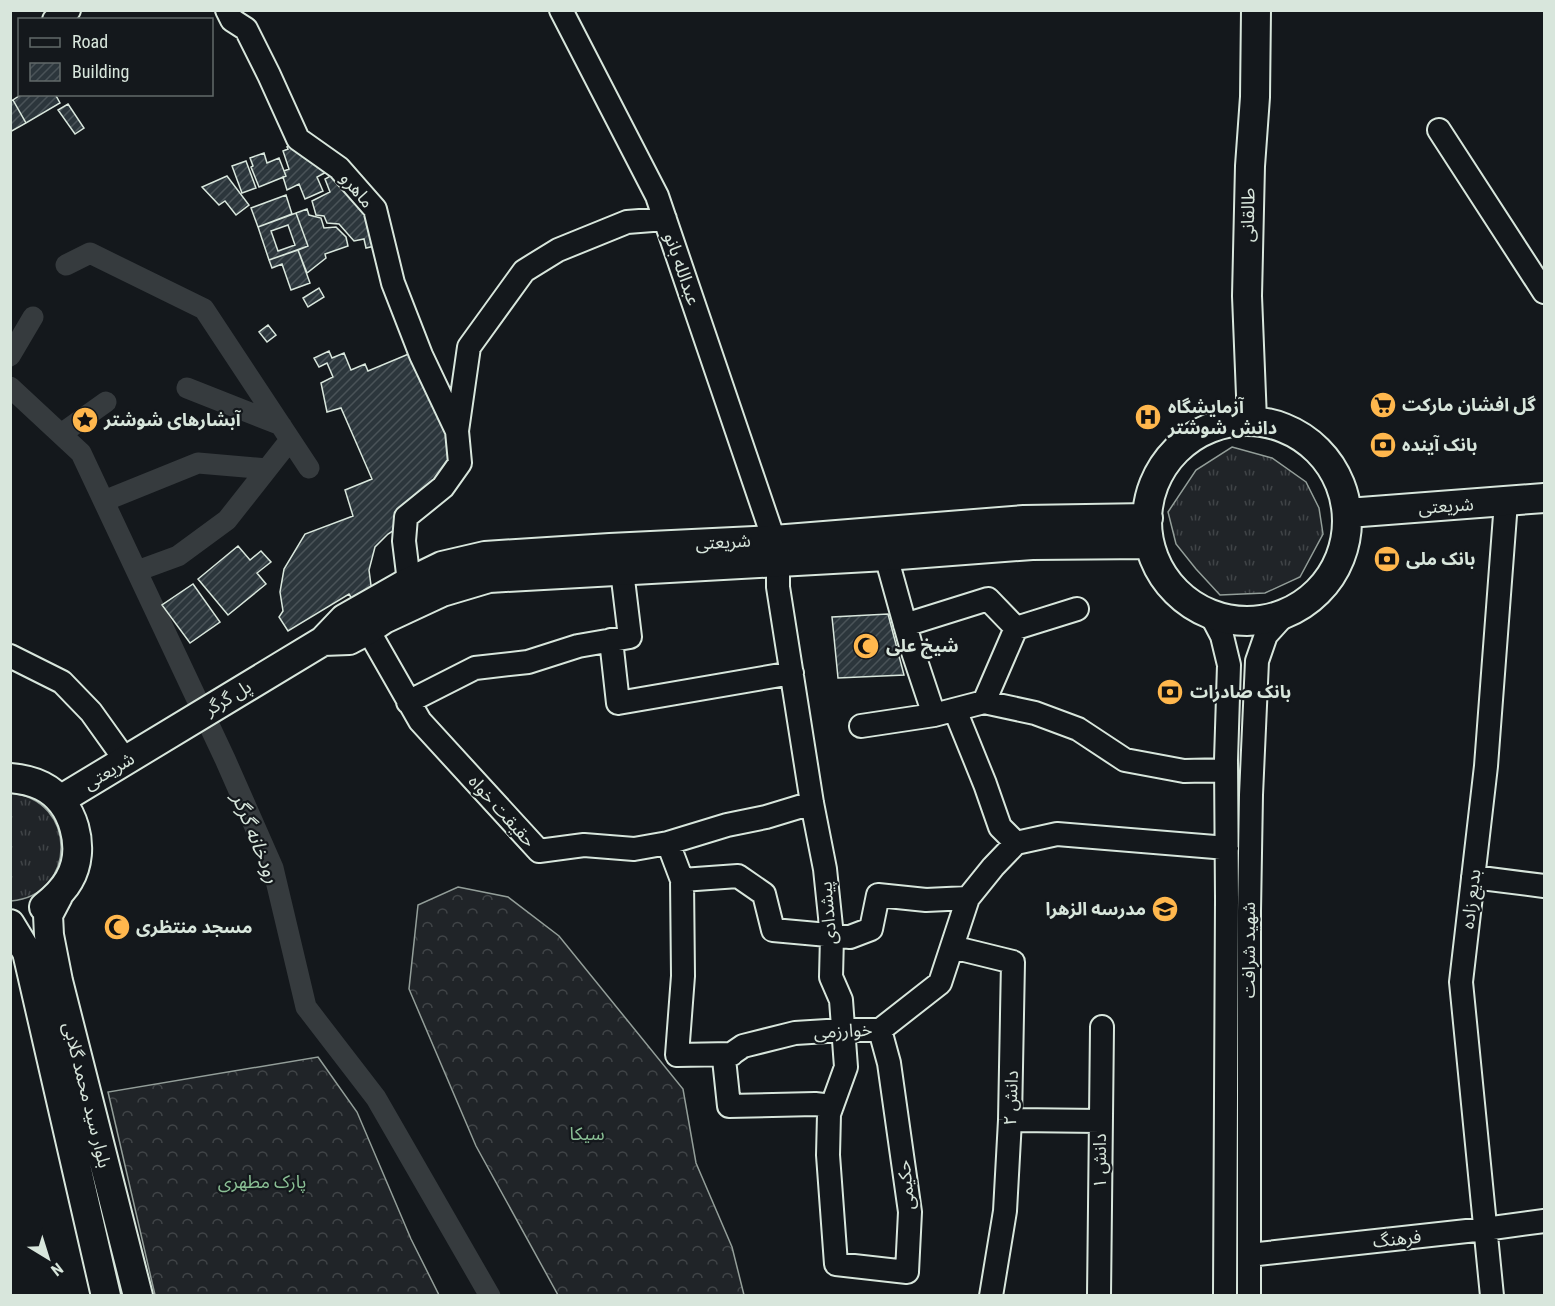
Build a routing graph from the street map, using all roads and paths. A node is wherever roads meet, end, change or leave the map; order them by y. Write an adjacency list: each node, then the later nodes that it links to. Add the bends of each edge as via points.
1 (226, 10): 8 (street, ماهرو, via 232,20 246,29 298,139 339,168 375,209 393,283)
2 (561, 10): 5 (street, عبدالله بانو, via 657,196)
3 (1256, 10): 7 (main road, طالقانی, via 1247,296)
4 (1439, 130): 6 (street)
5 (665, 219): 8 (street, via 627,222 558,250 524,271 469,346); 13 (street, عبدالله بانو)
6 (1545, 292)
7 (1252, 420): 11 (main road, via 1281,425 1307,439 1328,459 1342,484); 12 (main road, via 1218,424 1187,440 1163,465 1149,497)
8 (457, 431): 16 (street, via 460,463 443,487 406,518 404,541)
9 (1545, 498): 10 (main road, شریعتی)
10 (1506, 502): 11 (main road, شریعتی); 40 (street, بدیع زاده, via 1486,766)
11 (1348, 513): 18 (main road, via 1345,544 1333,573 1312,597)
12 (1148, 531): 13 (main road, شریعتی, via 1024,520); 14 (main road, شریعتی); 19 (main road, via 1157,567 1180,596)
13 (776, 551): 14 (main road, شریعتی); 15 (main road, شریعتی); 16 (main road, شریعتی, via 485,556 442,566); 26 (street, پیشدادی)
14 (886, 556): 20 (street)
15 (622, 571): 22 (main road, شریعتی, via 489,578 442,592); 23 (street, via 630,637)
16 (409, 582): 24 (main road, شریعتی, via 344,619)
17 (1077, 609): 21 (street)
18 (1286, 614): 19 (main road, via 1248,621); 58 (street, شهید شرافت, via 1266,635 1257,661 1249,911)
19 (1211, 615): 33 (street, شهید شرافت, via 1222,636 1229,665)
20 (905, 624): 21 (street, via 988,598); 29 (street)
21 (1016, 628): 28 (street)
22 (368, 630): 24 (main road, شریعتی, via 349,640); 27 (street, حقیقت خواه)
23 (611, 640): 26 (street, via 618,703); 27 (street, via 528,662 475,668)
24 (311, 648): 31 (main road, پل گرگر)
25 (10, 656): 32 (street, via 62,682 91,712)
26 (792, 673): 36 (street, پیشدادی)
27 (408, 702): 37 (street, حقیقت خواه, via 420,721 539,851 584,844 634,849)
28 (984, 702): 29 (street); 33 (street, via 1035,713 1078,729 1125,760 1184,771)
29 (944, 712): 30 (street); 38 (street, via 985,784 1000,827)
30 (861, 726)
31 (157, 740): 32 (main road, شریعتی)
32 (126, 761): 35 (main road, شریعتی)
33 (1226, 770): 39 (street, شهید شرافت)
34 (10, 778): 35 (main road, via 44,787)
35 (60, 800): 43 (main road, بلوار سید محمد گلابی, via 77,838 77,859)
36 (812, 803): 37 (street, حقیقت خواه); 47 (street, پیشدادی, via 825,869)
37 (668, 843): 41 (street)
38 (1016, 843): 39 (street, via 1057,834); 44 (street)
39 (1227, 848): 64 (street, شهید شرافت)
40 (1473, 877): 42 (street); 57 (street, بدیع زاده, via 1461,982)
41 (682, 880): 47 (street, via 738,876 764,894 773,930); 52 (street, via 683,976 677,1055)
42 (1545, 886)
43 (58, 896): 45 (main road, via 43,908); 61 (main road, بلوار سید محمد گلابی, via 48,915 58,981)
44 (968, 898): 47 (street, via 926,900 878,895 871,929 850,937); 48 (street, خوارزمی)
45 (10, 917)
46 (10, 924): 60 (main road, بلوار سید محمد گلابی, via 27,952)
47 (832, 936): 50 (street, پیشدادی, via 831,977 841,1000)
48 (952, 947): 51 (street, خوارزمی, via 940,983); 54 (street, دانش ۲, via 1013,962)
49 (1102, 1027): 55 (street, دانش ۱)
50 (843, 1030): 51 (street, خوارزمی); 52 (street, خوارزمی, via 795,1033 743,1046); 53 (street, پیشدادی, via 846,1067)
51 (879, 1030): 59 (street, حکیمی, via 889,1063 910,1212 907,1272)
52 (732, 1054): 53 (street, via 724,1059 729,1106)
53 (832, 1106): 59 (street, پیشدادی, via 828,1155)
54 (1010, 1120): 55 (street); 62 (street, دانش ۲, via 1005,1211)
55 (1100, 1121): 63 (street, دانش ۱)
56 (1545, 1221): 57 (street, فرهنگ)
57 (1485, 1229): 58 (street, فرهنگ); 66 (street, بدیع زاده)
58 (1249, 1255): 65 (street, شهید شرافت)
59 (836, 1264)
60 (106, 1296)
61 (138, 1296)
62 (991, 1296)
63 (1099, 1296)
64 (1224, 1296)
65 (1249, 1296)
66 (1492, 1296)

